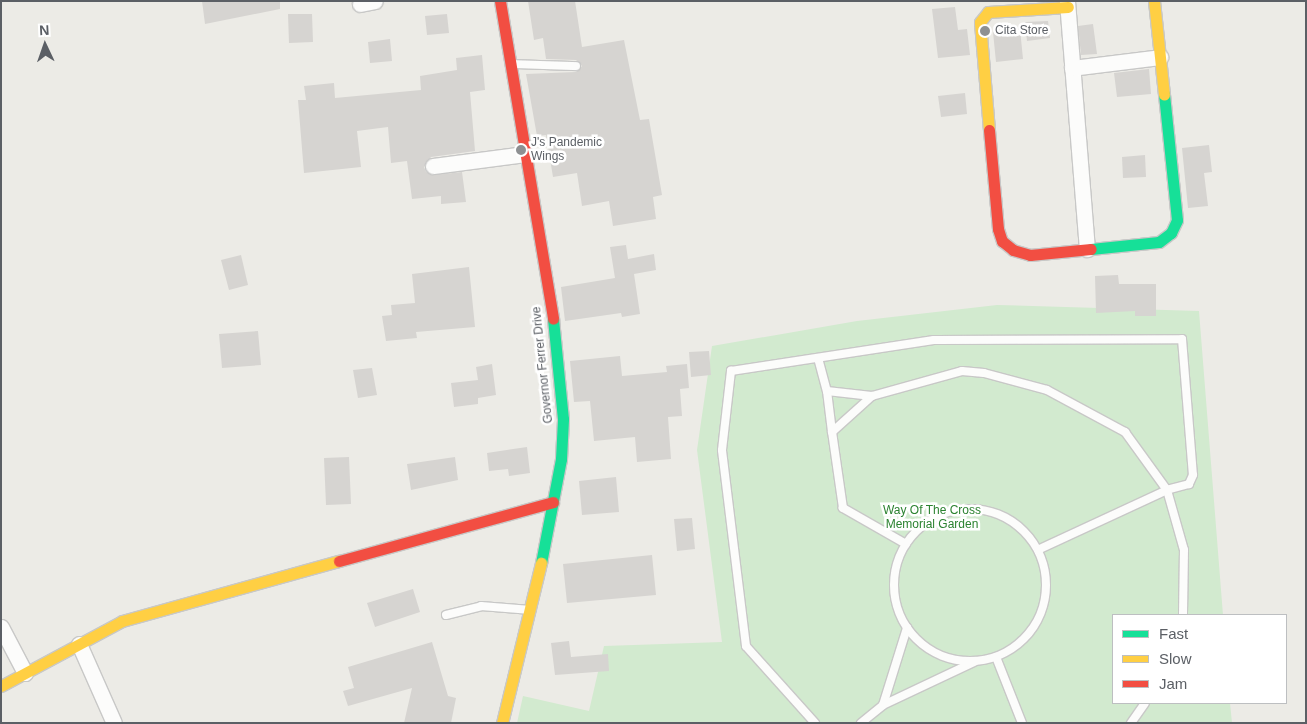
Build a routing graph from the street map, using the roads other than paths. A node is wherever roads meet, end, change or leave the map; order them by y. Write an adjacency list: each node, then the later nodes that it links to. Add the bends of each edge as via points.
1 (500, 1): 5 (street, Governor Ferrer Drive)
2 (1154, 1): 4 (street)
3 (1067, 4): 7 (street); 10 (street, via 988,12 981,18 980,28 998,229 1002,241 1013,250 1030,255)
4 (1160, 58): 7 (street); 10 (street, via 1177,220 1171,233 1159,242)
5 (510, 64): 6 (lane); 8 (street, Governor Ferrer Drive)
6 (576, 66)
7 (1072, 68): 10 (street)
8 (525, 154): 9 (street); 16 (street, Governor Ferrer Drive, via 550,305 564,419)
9 (434, 166)
10 (1087, 249)
11 (818, 358): 12 (lane); 15 (lane, via 934,340 1182,339 1193,475 1189,484); 33 (lane, via 731,371 722,450 746,646)
12 (826, 391): 13 (lane); 14 (lane)
13 (872, 396): 14 (lane); 15 (lane, via 962,371 984,373 1047,390 1125,432)
14 (832, 432): 17 (lane, via 843,508)
15 (1167, 490): 18 (lane); 20 (lane, via 1184,550)
16 (553, 502): 19 (street, Governor Ferrer Drive); 24 (street, via 122,621)
17 (906, 544): 18 (lane, via 938,516 966,509 1000,515 1021,528); 23 (lane, via 896,565 894,589 898,609)
18 (1038, 550): 25 (lane, via 1047,581 1041,614 1028,636)
19 (532, 610): 21 (lane, via 481,606); 32 (street, Governor Ferrer Drive)
20 (1183, 614)
21 (446, 615)
22 (1, 627): 27 (street)
23 (907, 628): 26 (lane, via 928,649 948,658); 30 (lane)
24 (80, 644): 27 (street); 31 (street)
25 (996, 657): 26 (lane); 35 (lane)
26 (974, 662): 30 (lane)
27 (25, 673): 28 (street)
28 (1, 686)
29 (1144, 704): 36 (lane)
30 (883, 705): 34 (lane)
31 (114, 723)
32 (502, 723)
33 (815, 723)
34 (861, 723)
35 (1022, 723)
36 (1131, 723)

